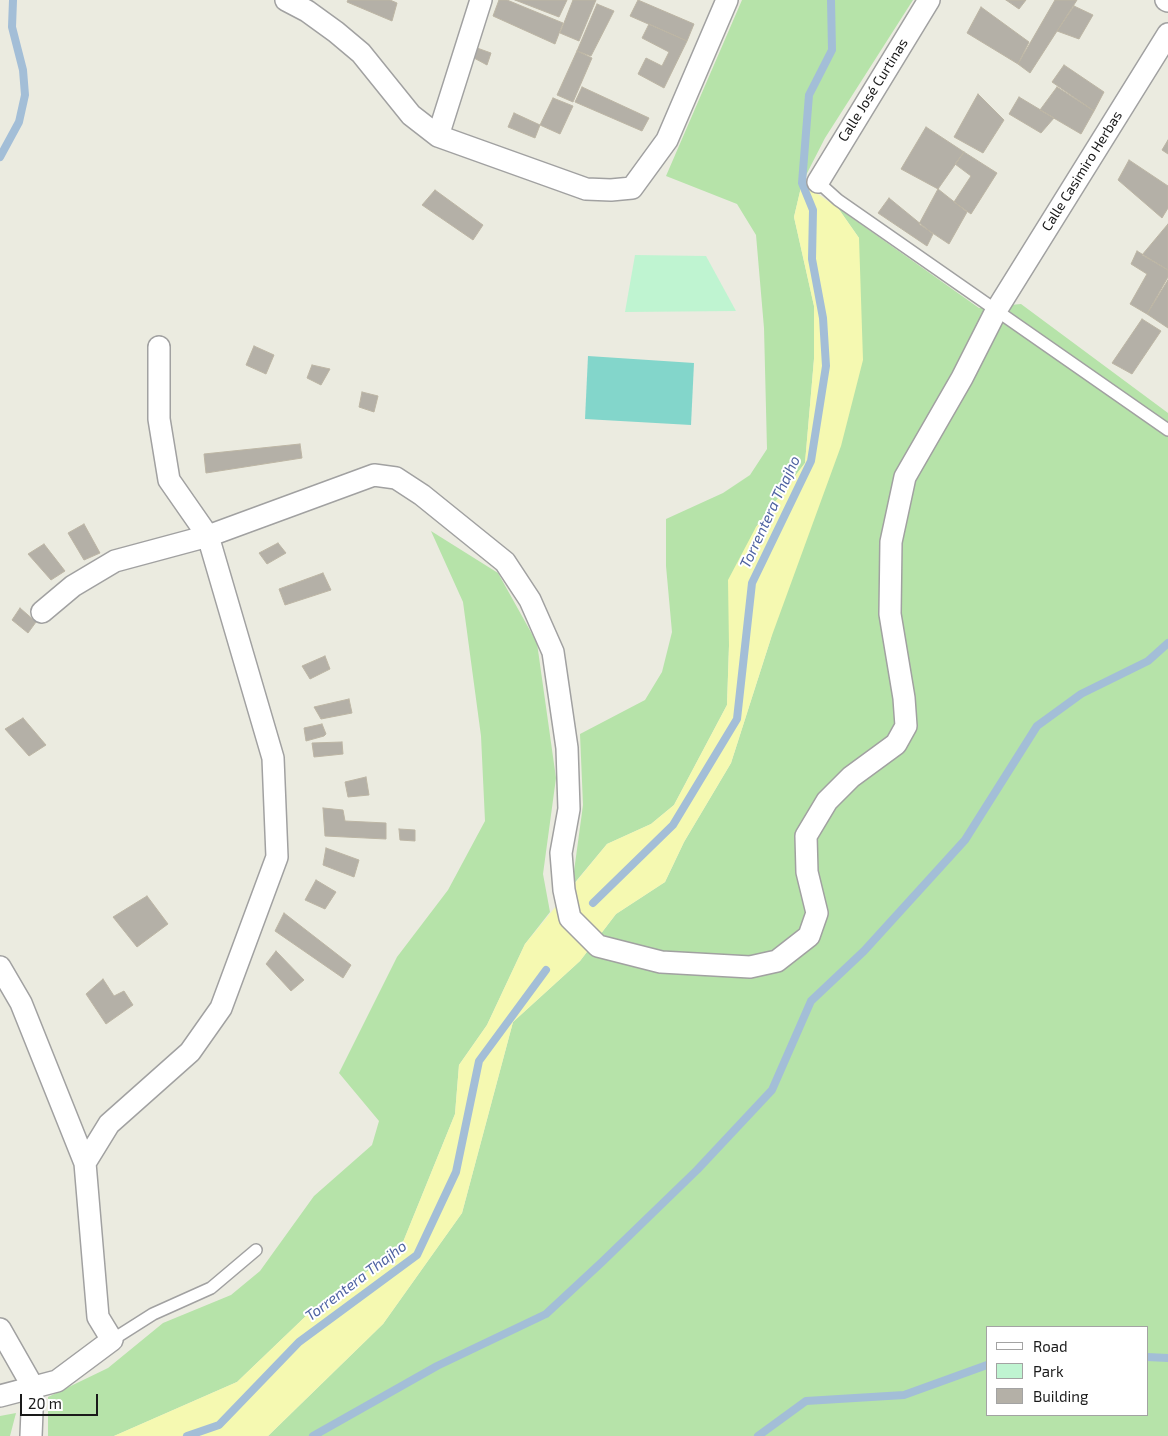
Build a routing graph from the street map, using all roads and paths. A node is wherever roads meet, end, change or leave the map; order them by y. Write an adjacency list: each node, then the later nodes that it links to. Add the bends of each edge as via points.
1 (286, 0): 6 (street, via 307,11 355,48 411,115)
2 (480, 0): 6 (street)
3 (727, 0): 6 (street, via 667,140 632,188 586,189)
4 (929, 0): 7 (street, Calle José Curtinas)
5 (1168, 34): 8 (street, Calle Casimiro Herbas)
6 (438, 136)
7 (818, 182): 8 (lane, via 838,200)
8 (997, 309): 10 (lane); 11 (street, Calle Casimiro Herbas, via 905,477 891,542 890,614 906,726 896,744 851,777 826,801 806,836 807,872 817,913 809,936 777,961 750,967 661,962 598,946 570,918 561,853 569,809 567,748 554,652 530,600 505,562 422,495 396,478 374,475)
9 (159, 347): 11 (street, via 159,419 169,480)
10 (1168, 430)
11 (208, 536): 12 (street, Calle Casimiro Herbas, via 115,561 73,586); 14 (street, via 273,758 277,857 221,1008 190,1052 109,1124)
12 (42, 612)
13 (0, 967): 14 (street, via 21,1003)
14 (85, 1163): 17 (street, via 98,1317)
15 (256, 1250): 17 (lane, via 211,1288 154,1314)
16 (0, 1329): 18 (street)
17 (112, 1340): 18 (street, via 57,1381)
18 (33, 1387): 19 (street); 20 (street)
19 (0, 1396)
20 (31, 1436)

